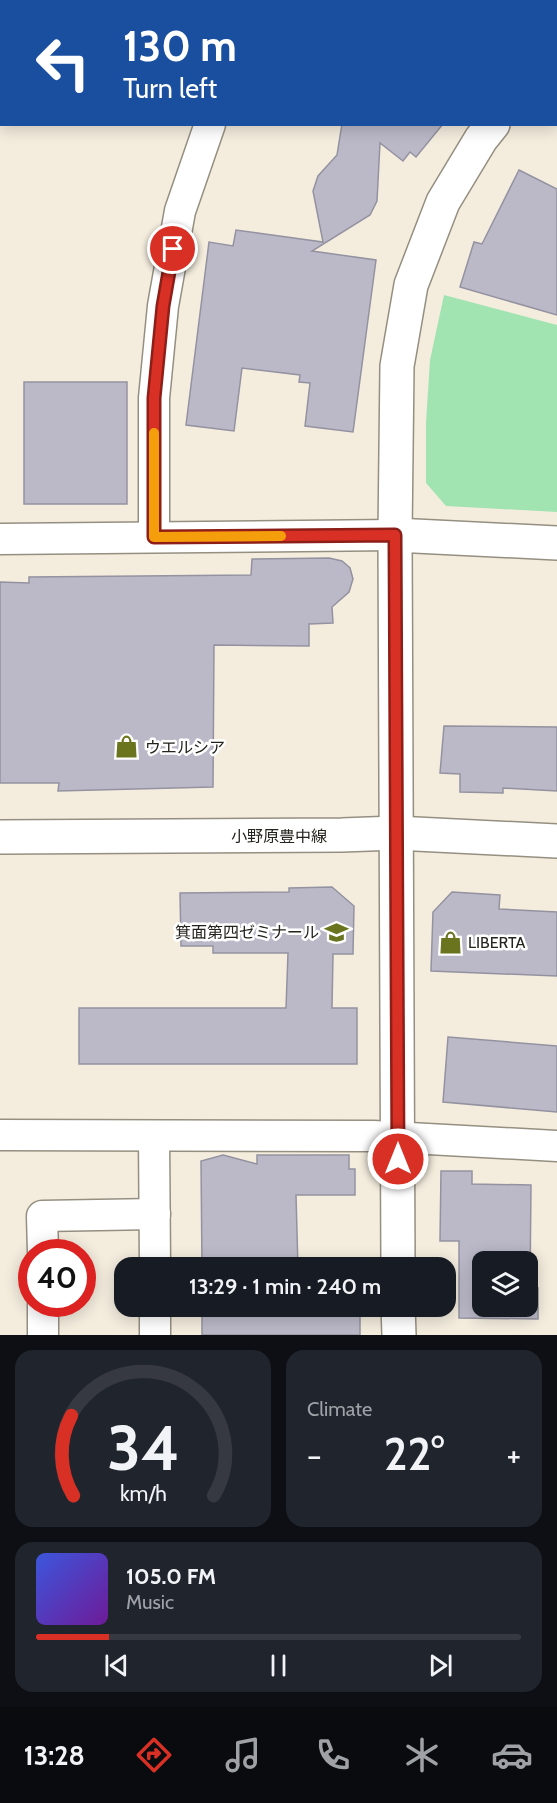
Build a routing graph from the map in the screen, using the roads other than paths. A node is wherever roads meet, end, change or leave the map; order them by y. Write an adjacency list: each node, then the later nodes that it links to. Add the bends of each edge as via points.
1 (209, 126): 4 (street, via 180,211 163,306 154,398)
2 (491, 126): 3 (street, via 443,202 411,285 397,366)
3 (395, 535): 4 (street); 6 (street); 7 (street)
4 (154, 537): 5 (street)
5 (0, 539)
6 (557, 543)
7 (396, 833): 8 (street, 小野原豊中線); 9 (street, 小野原豊中線); 12 (street)
8 (0, 837)
9 (557, 842)
10 (0, 1135): 11 (street)
11 (154, 1136): 12 (street); 14 (street)
12 (398, 1138): 13 (street); 17 (street)
13 (557, 1146)
14 (155, 1214): 15 (street, via 42,1216); 16 (street)
15 (43, 1239)
16 (155, 1257)
17 (398, 1257)
18 (43, 1317): 21 (street)
19 (155, 1317): 22 (street)
20 (398, 1317): 23 (street)
21 (43, 1335)
22 (155, 1335)
23 (399, 1335)

